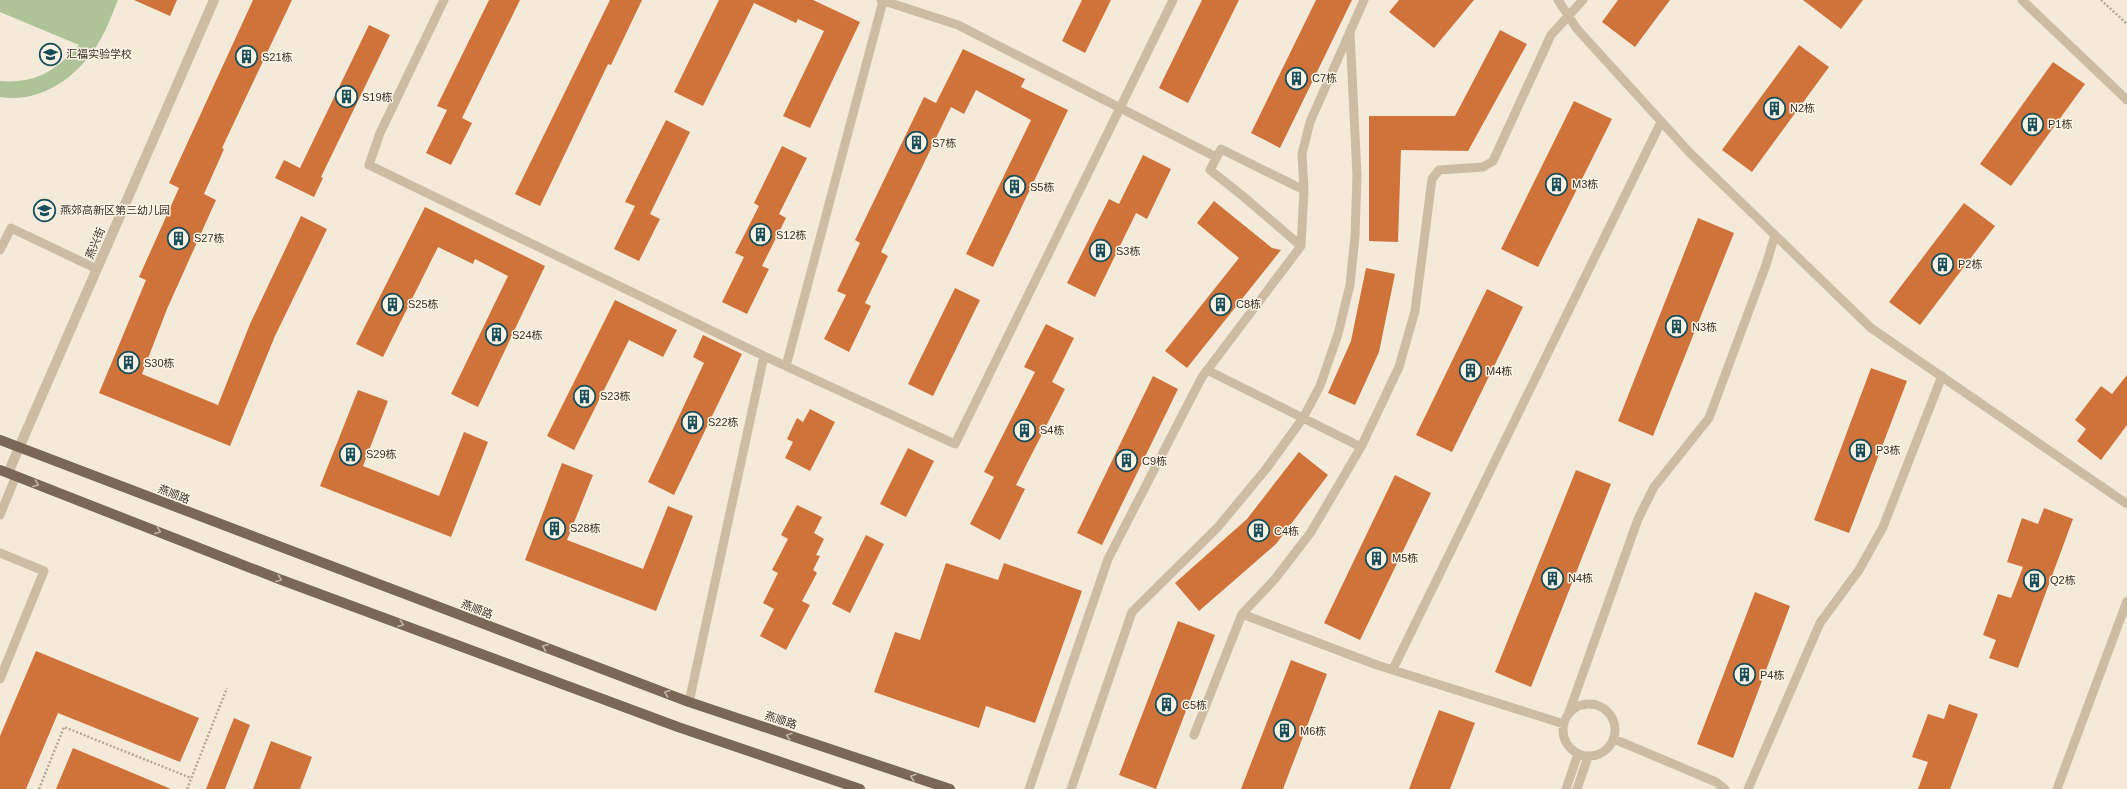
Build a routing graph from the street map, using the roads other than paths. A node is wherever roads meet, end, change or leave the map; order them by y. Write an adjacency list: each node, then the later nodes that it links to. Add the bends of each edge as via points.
1 (214, 0): 19 (street, 燕兴街)
2 (444, 0): 20 (lane, via 380,133 369,165)
3 (1173, 0): 12 (lane)
4 (1364, 0): 10 (lane)
5 (1558, 0): 9 (lane)
6 (1583, 0): 9 (lane)
7 (2022, 0): 11 (lane)
8 (882, 1): 12 (lane, via 958,25); 21 (lane)
9 (1568, 16): 13 (lane); 26 (lane, via 1551,36 1493,161 1483,167 1439,170 1432,179 1415,311 1399,368)
10 (1350, 31): 15 (lane, via 1310,122 1302,154); 24 (lane, via 1357,176 1350,285 1338,334 1320,386)
11 (2127, 100)
12 (1120, 109): 14 (lane); 21 (lane, via 955,444)
13 (1661, 122): 16 (lane); 34 (lane)
14 (1216, 157): 15 (lane, via 1221,149); 17 (lane, via 1210,170)
15 (1304, 190): 17 (lane)
16 (1775, 235): 23 (lane, via 1871,328); 37 (lane, via 1709,418 1654,487 1638,519)
17 (1301, 246): 22 (lane)
18 (0, 250): 19 (lane, via 11,228)
19 (97, 269): 27 (street, 燕兴街)
20 (764, 356): 21 (lane); 36 (lane)
21 (786, 366)
22 (1207, 370): 24 (lane); 45 (lane, via 1108,559)
23 (1942, 376): 29 (lane); 50 (lane, via 1882,527 1859,570 1820,623)
24 (1303, 418): 26 (lane); 46 (lane, via 1218,528 1132,612)
25 (0, 440): 27 (main road, 燕顺路)
26 (1361, 447): 33 (lane, via 1311,532 1275,579)
27 (20, 448): 28 (street, 燕兴街); 36 (main road, 燕顺路, one-way to 27)
28 (8, 473): 30 (lane); 43 (main road, one-way to 43, via 280,579 670,724)
29 (2127, 504)
30 (0, 515)
31 (0, 553): 35 (lane, via 44,571)
32 (2127, 602): 51 (lane)
33 (1242, 614): 34 (lane); 39 (lane)
34 (1393, 669): 38 (lane)
35 (0, 679)
36 (689, 702): 44 (main road, 燕顺路, one-way to 36)
37 (1568, 715): 38 (lane); 40 (lane, via 1585,704 1603,708 1614,721)
38 (1564, 724): 41 (lane, via 1563,736 1567,744)
39 (1194, 735)
40 (1614, 739): 42 (lane, via 1603,753); 49 (lane, via 1716,782)
41 (1578, 754): 42 (lane); 47 (lane)
42 (1588, 757): 48 (lane)
43 (860, 789)
44 (950, 789)
45 (1029, 789)
46 (1071, 789)
47 (1566, 789)
48 (1577, 789)
49 (1725, 789)
50 (1748, 789)
51 (2057, 789)

